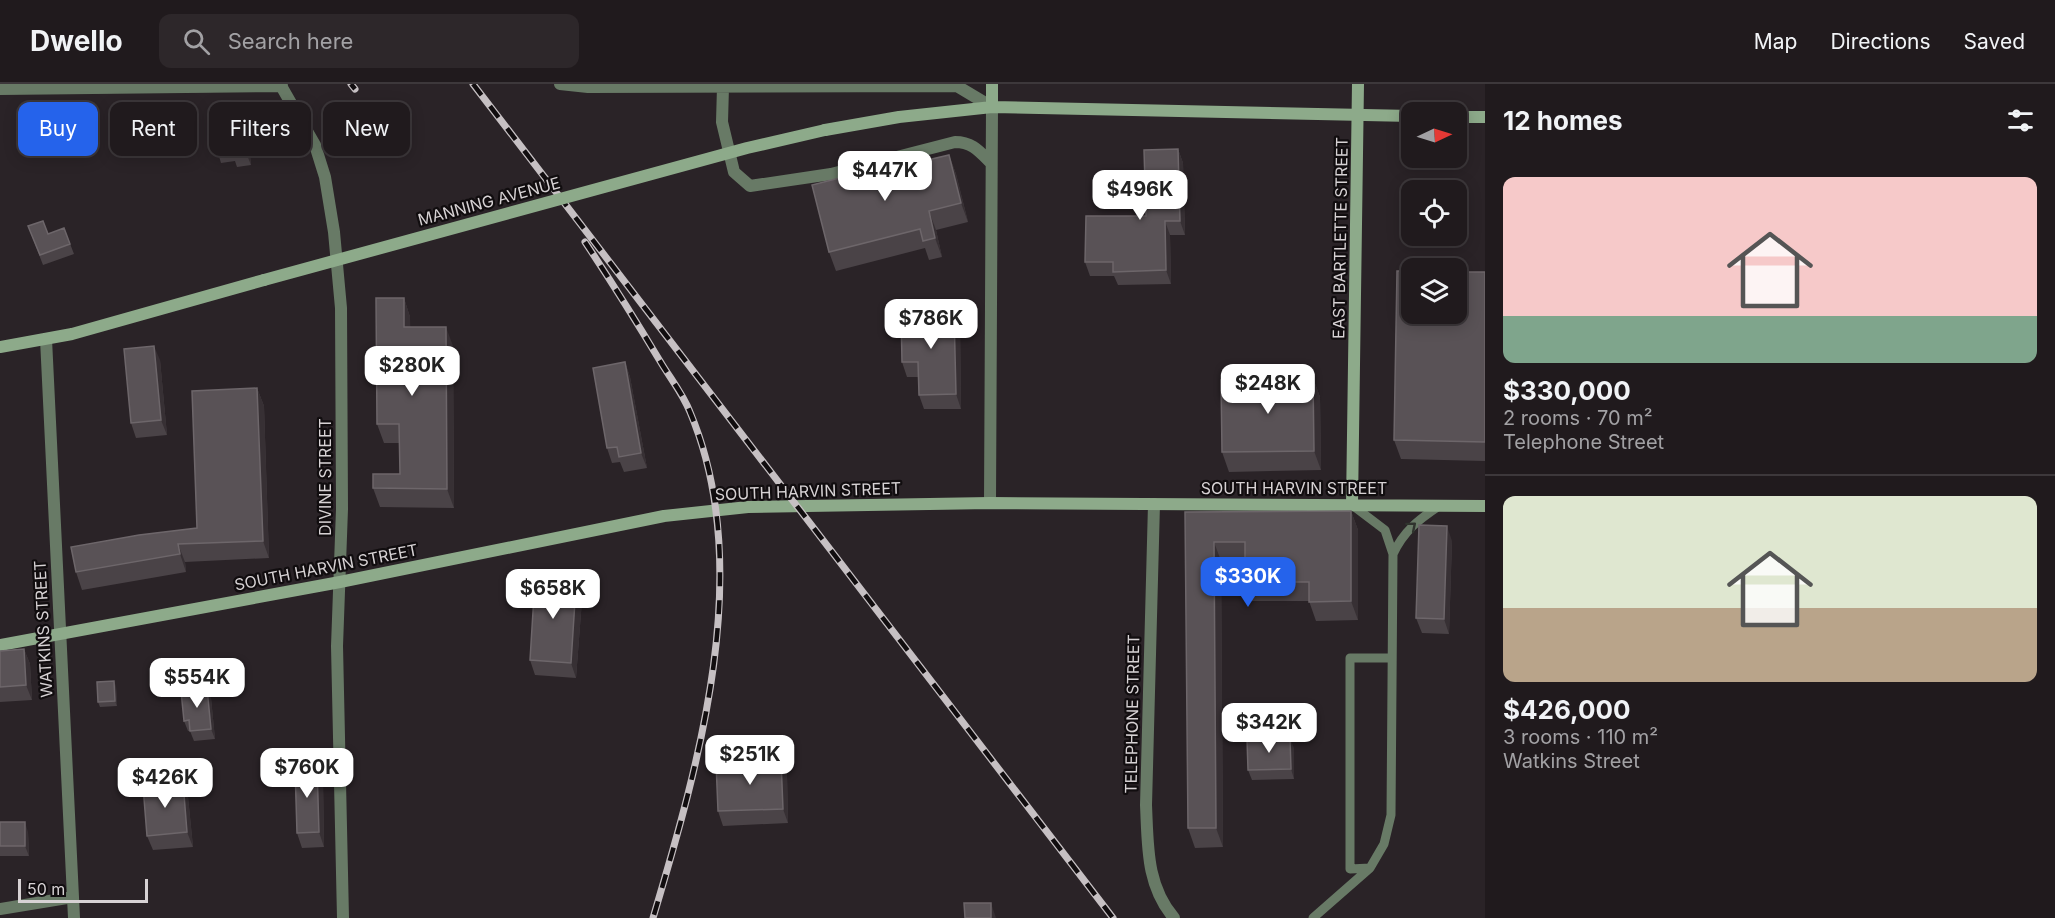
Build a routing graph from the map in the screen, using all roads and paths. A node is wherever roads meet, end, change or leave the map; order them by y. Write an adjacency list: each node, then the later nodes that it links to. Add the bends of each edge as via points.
1 (560, 84): 5 (street)
2 (992, 84): 7 (street)
3 (1358, 84): 8 (street, EAST BARTLETTE STREET)
4 (281, 85): 6 (street); 21 (street, DIVINE STREET, via 315,145 334,232 340,308)
5 (723, 87): 7 (street, via 957,86); 12 (street, via 722,122 734,172 750,186 831,174 955,141 974,146)
6 (0, 89)
7 (992, 107): 8 (street, MANNING AVENUE); 12 (street); 13 (street, MANNING AVENUE, bridge, via 899,117 747,147)
8 (1358, 116): 9 (street, MANNING AVENUE); 17 (street, EAST BARTLETTE STREET)
9 (1401, 116)
10 (1467, 117): 11 (street)
11 (1485, 117)
12 (991, 163): 15 (street)
13 (46, 339): 14 (street, MANNING AVENUE); 22 (street, WATKINS STREET)
14 (0, 347)
15 (990, 503): 16 (street, SOUTH HARVIN STREET); 21 (street, SOUTH HARVIN STREET, via 794,505 664,516)
16 (1154, 504): 17 (street, SOUTH HARVIN STREET); 30 (street, TELEPHONE STREET, via 1148,850 1157,894)
17 (1352, 505): 18 (street, SOUTH HARVIN STREET); 20 (lane, via 1385,530)
18 (1439, 506): 19 (street, SOUTH HARVIN STREET); 20 (lane, one-way to 18, via 1410,526)
19 (1485, 506)
20 (1393, 554): 24 (lane)
21 (340, 582): 22 (street, SOUTH HARVIN STREET); 29 (street, DIVINE STREET, via 336,646)
22 (60, 634): 23 (street, SOUTH HARVIN STREET); 26 (street, WATKINS STREET)
23 (0, 645)
24 (1392, 658): 25 (lane, via 1391,815 1384,844); 25 (lane, via 1350,658 1350,869)
25 (1370, 868): 31 (lane)
26 (73, 897): 27 (street); 28 (street, WATKINS STREET)
27 (0, 909)
28 (74, 918)
29 (343, 918)
30 (1174, 918)
31 (1313, 918)

